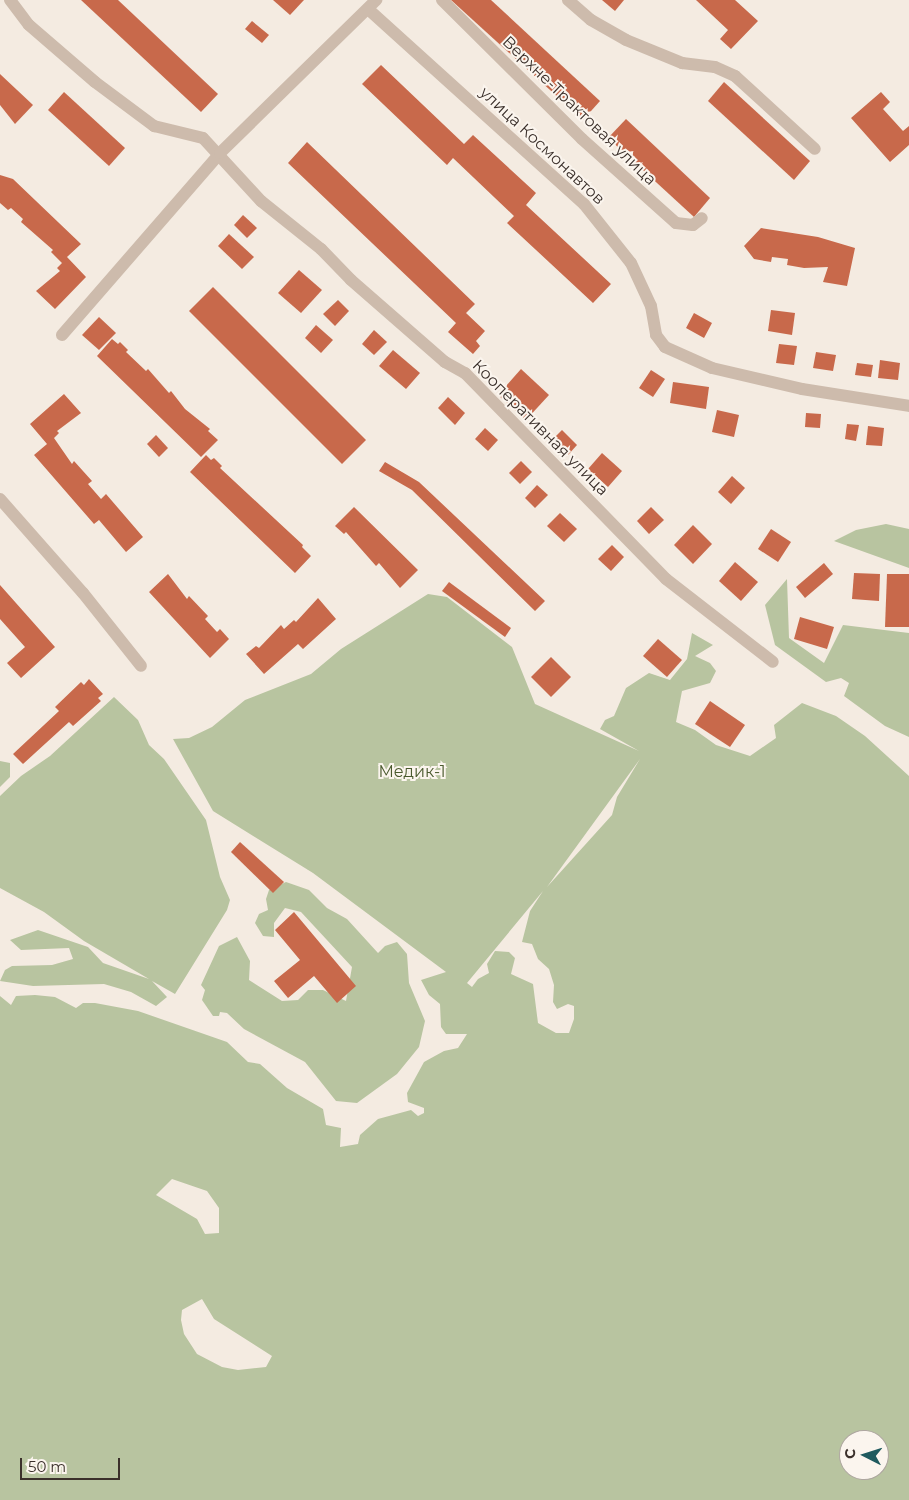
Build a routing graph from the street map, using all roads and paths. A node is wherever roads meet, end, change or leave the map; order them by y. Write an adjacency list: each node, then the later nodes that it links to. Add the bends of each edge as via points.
1 (10, 0): 6 (street, Кооперативная улица, via 29,25 95,82 154,126 203,138)
2 (442, 0): 7 (street, Верхне-Трактовая улица, via 582,139 676,223 693,225)
3 (568, 0): 5 (street, via 591,20 626,40 682,63 715,67 735,76)
4 (372, 4): 6 (street); 9 (street, улица Космонавтов, via 584,204 631,263 651,306 656,335 665,347 712,368 802,389)
5 (815, 148)
6 (220, 153): 8 (street); 11 (street, Кооперативная улица, via 260,201 321,248 351,280 445,362 465,373 666,579)
7 (702, 218)
8 (62, 335)
9 (909, 406)
10 (0, 499): 12 (street, via 83,593)
11 (773, 662)
12 (141, 666)

